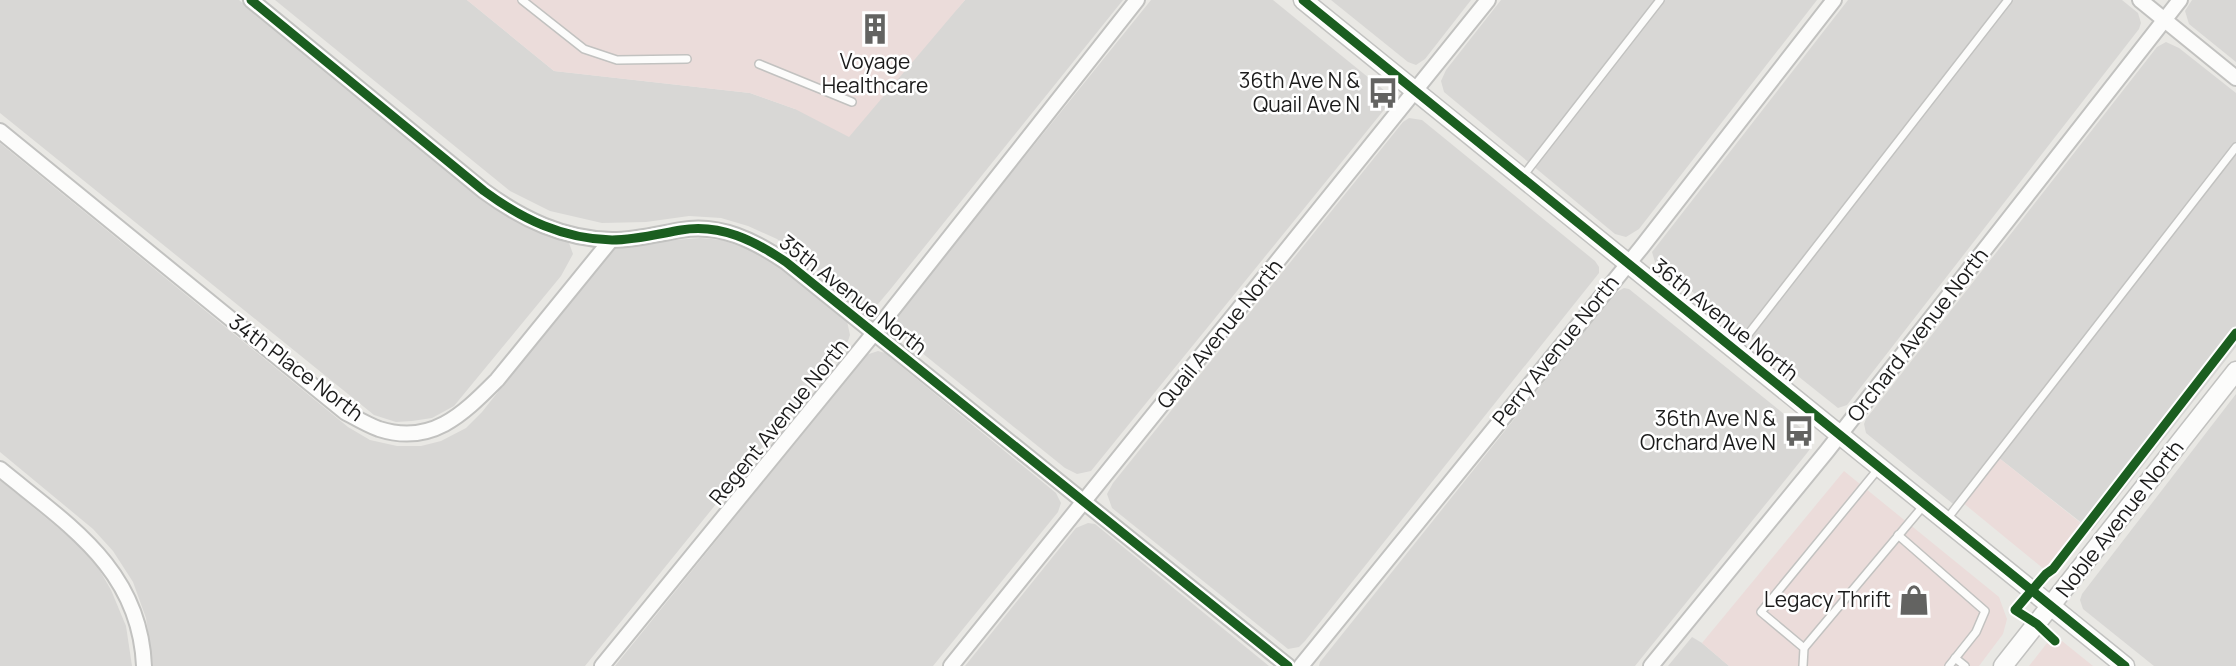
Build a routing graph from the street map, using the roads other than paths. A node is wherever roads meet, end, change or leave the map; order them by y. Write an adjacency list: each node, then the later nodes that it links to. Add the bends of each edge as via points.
1 (251, 0): 20 (street, 35th Avenue North, via 513,212 547,228)
2 (522, 0): 12 (lane, via 584,49 617,60)
3 (1136, 0): 22 (street, Regent Avenue North)
4 (1488, 0): 15 (street, Quail Avenue North)
5 (1660, 0): 19 (lane)
6 (1834, 0): 21 (street, Perry Avenue North)
7 (2008, 0): 23 (lane)
8 (2140, 0): 11 (street)
9 (2180, 0): 11 (street, Orchard Avenue North)
10 (1308, 2): 15 (street, 36th Avenue North)
11 (2165, 20): 14 (street); 25 (street, Orchard Avenue North)
12 (687, 60)
13 (759, 64): 16 (lane)
14 (2236, 78)
15 (1416, 92): 19 (street, 36th Avenue North); 28 (street, Quail Avenue North)
16 (852, 102)
17 (0, 131): 20 (street, 34th Place North, via 345,412 378,429 402,434 432,430 456,419 497,380)
18 (2236, 147): 30 (lane)
19 (1522, 177): 21 (street, 36th Avenue North)
20 (611, 240): 22 (street, 35th Avenue North, via 685,229 739,235 786,262)
21 (1627, 263): 23 (street, 36th Avenue North); 40 (street, Perry Avenue North)
22 (874, 333): 28 (street, 35th Avenue North); 37 (street, Regent Avenue North)
23 (1735, 350): 25 (street, 36th Avenue North)
24 (2236, 371): 32 (street, Noble Avenue North)
25 (1839, 435): 26 (street, 36th Avenue North); 41 (street, Orchard Avenue North)
26 (1879, 468): 29 (street, 36th Avenue North); 33 (lane, via 1761,612)
27 (0, 469): 36 (street, via 102,556 123,586 137,619)
28 (1085, 501): 38 (street, Quail Avenue North); 39 (street, 35th Avenue North)
29 (1924, 504): 30 (street, 36th Avenue North); 31 (lane)
30 (1945, 521): 32 (street, 36th Avenue North)
31 (1898, 535): 33 (lane); 34 (lane, via 1986,611)
32 (2052, 605): 35 (street, Noble Avenue North); 45 (street, 36th Avenue North)
33 (1804, 648): 42 (lane)
34 (1955, 658): 43 (lane); 44 (lane)
35 (2005, 665)
36 (144, 666)
37 (602, 666)
38 (951, 666)
39 (1288, 666)
40 (1301, 666)
41 (1651, 666)
42 (1803, 666)
43 (1949, 666)
44 (1965, 666)
45 (2125, 666)

